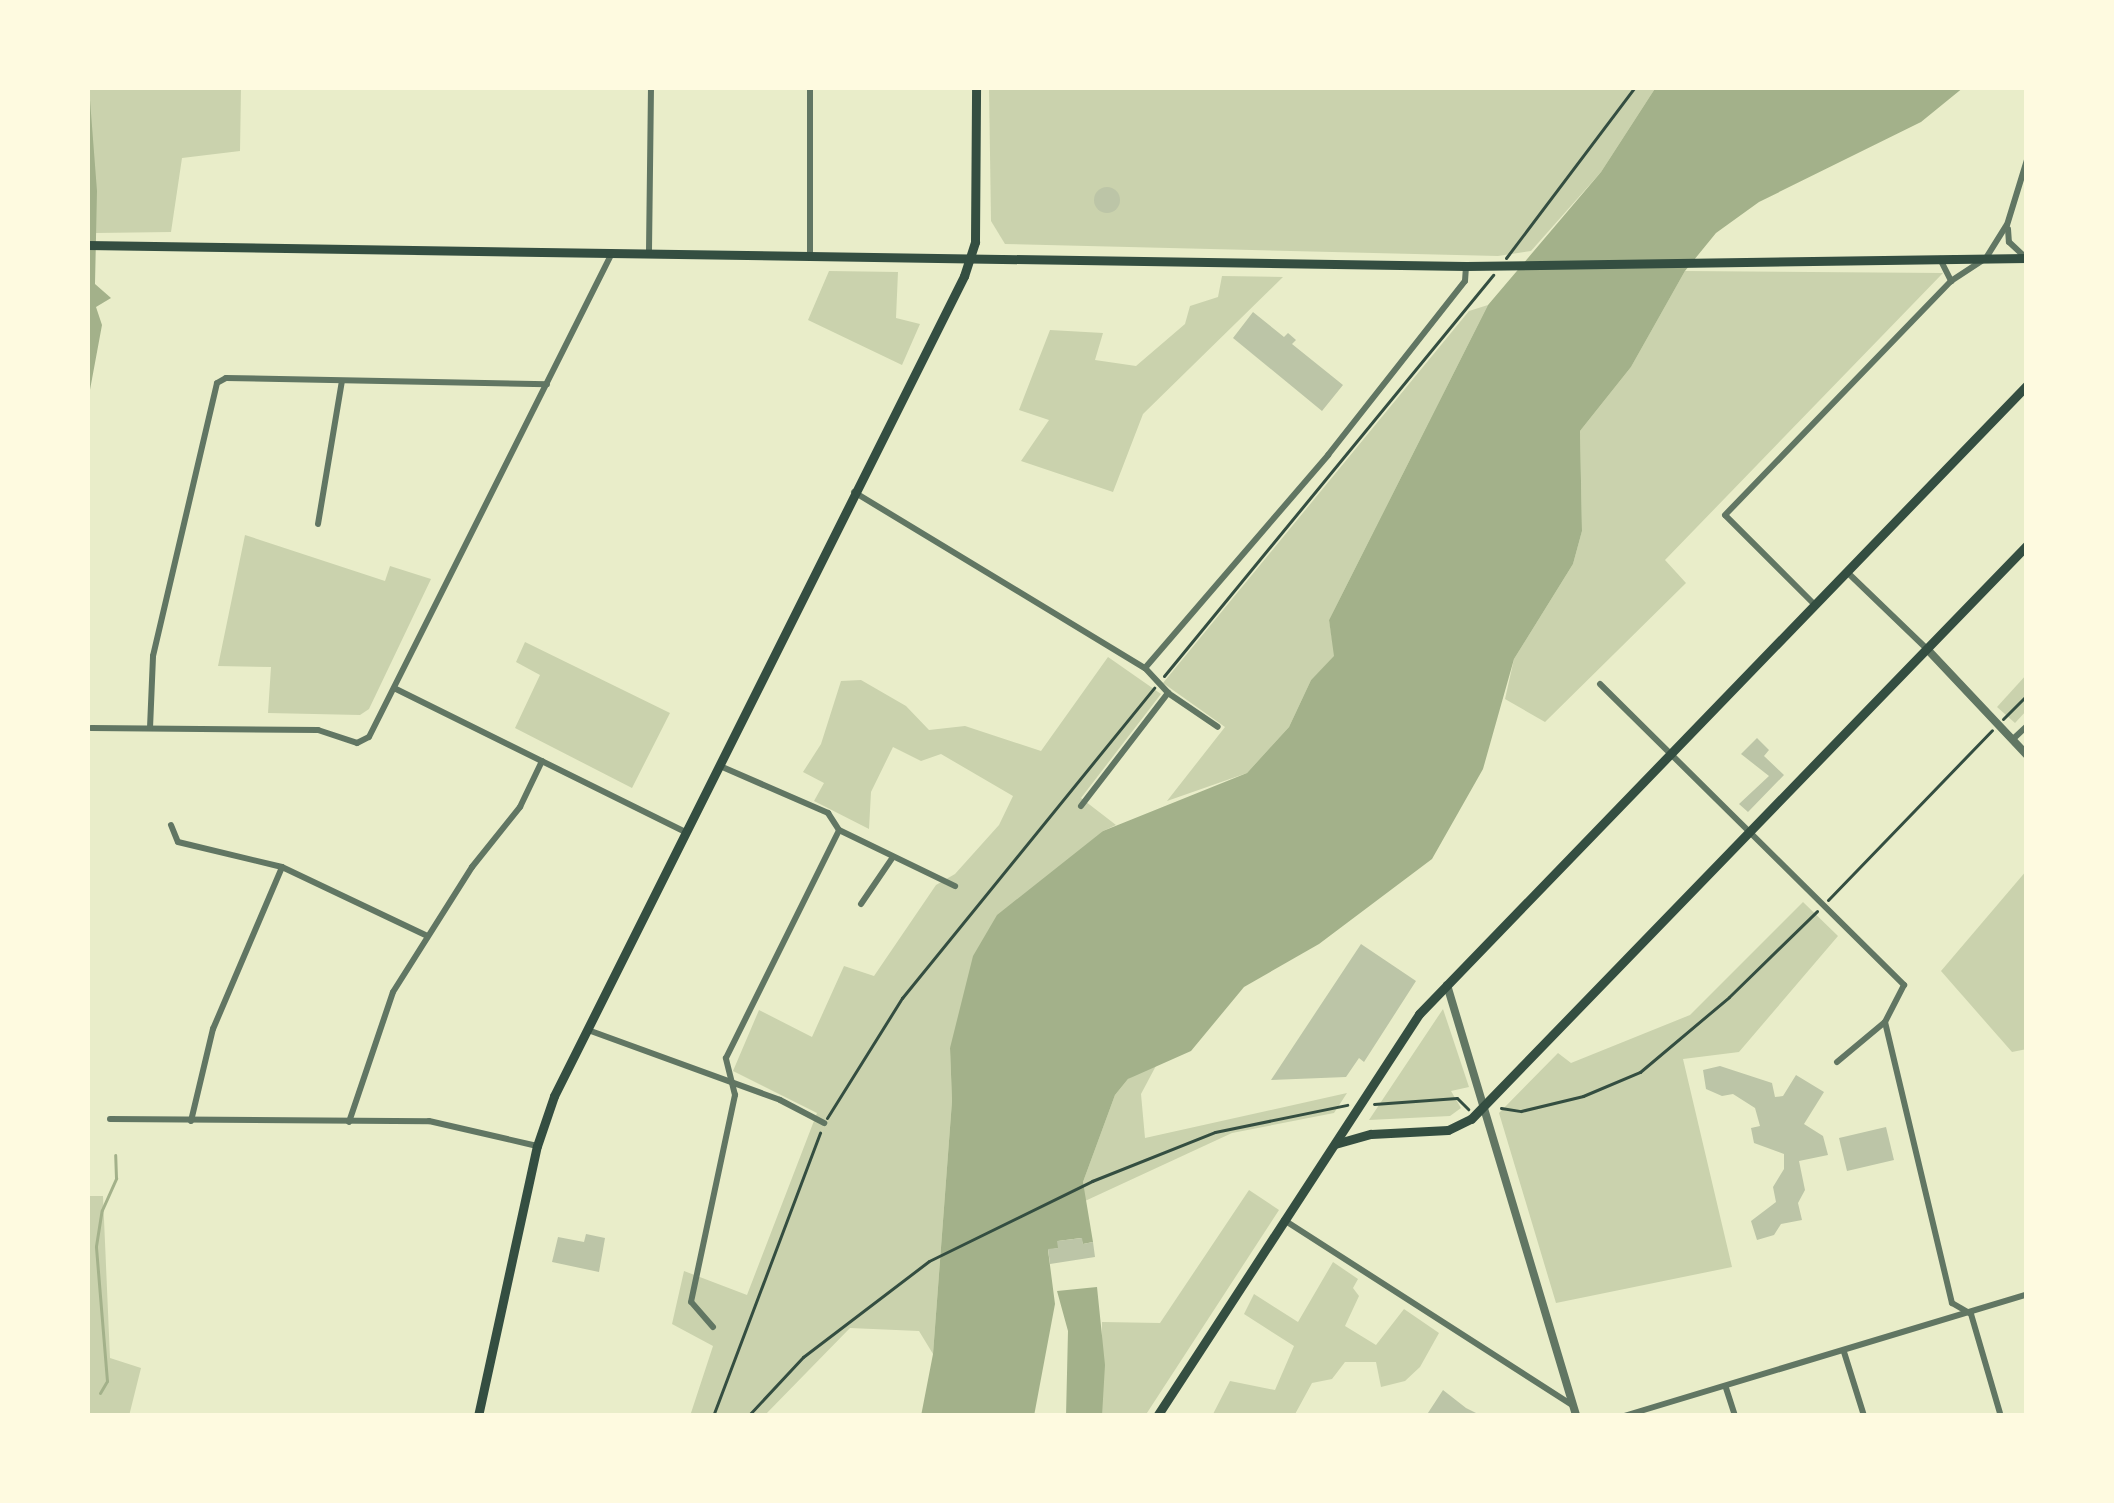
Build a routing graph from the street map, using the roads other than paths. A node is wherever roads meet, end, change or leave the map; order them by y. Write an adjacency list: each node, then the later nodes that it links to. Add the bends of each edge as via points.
1 (651, 87): 8 (street)
2 (810, 87): 9 (street)
3 (976, 87): 10 (main road)
4 (2027, 160): 5 (street)
5 (2007, 225): 11 (street); 12 (street, via 2008,242)
6 (87, 245): 7 (main road)
7 (613, 250): 8 (main road); 17 (street)
8 (649, 251): 9 (main road)
9 (810, 253): 10 (main road)
10 (970, 258): 14 (main road); 19 (main road)
11 (1987, 258): 12 (main road); 13 (main road); 15 (street)
12 (2027, 258)
13 (1940, 259): 14 (main road); 15 (street)
14 (1466, 266): 25 (street, via 1465,281 1328,455)
15 (1951, 281): 23 (street, via 1725,514)
16 (342, 381): 17 (street); 20 (street); 31 (street, via 217,382 153,656)
17 (547, 384): 27 (street)
18 (2027, 386): 22 (main road)
19 (854, 492): 25 (street); 37 (main road)
20 (318, 524)
21 (2027, 544): 24 (main road)
22 (1845, 570): 23 (main road); 24 (street)
23 (1814, 603): 34 (main road)
24 (1927, 649): 33 (street); 42 (main road)
25 (1145, 668): 28 (street)
26 (1600, 684): 34 (street)
27 (396, 688): 31 (street, via 374,732 357,743 318,730); 36 (street)
28 (1168, 693): 32 (street); 38 (street)
29 (2027, 726): 33 (street)
30 (91, 728): 31 (street)
31 (150, 728)
32 (1218, 728)
33 (2012, 740): 35 (street)
34 (1668, 752): 42 (street); 48 (main road)
35 (2027, 755)
36 (542, 761): 41 (street); 47 (street, via 520,807)
37 (718, 765): 40 (street, via 828,814); 41 (main road)
38 (1081, 806)
39 (171, 825): 44 (street, via 178,842)
40 (839, 830): 43 (street); 52 (street, via 726,1058)
41 (683, 831): 50 (main road)
42 (1748, 832): 49 (street, via 1904,985); 53 (main road)
43 (893, 856): 45 (street); 46 (street)
44 (282, 867): 47 (street); 56 (street, via 213,1029)
45 (955, 886)
46 (861, 904)
47 (428, 936): 57 (street, via 393,992)
48 (1446, 983): 53 (street); 54 (main road)
49 (1885, 1022): 51 (street); 64 (street, via 1952,1304)
50 (584, 1029): 52 (street); 61 (main road)
51 (1837, 1062)
52 (730, 1081): 58 (street); 65 (street, via 730,1127 691,1302)
53 (1483, 1104): 59 (main road, via 1452,1129); 68 (street)
54 (1364, 1105): 59 (main road); 60 (main road)
55 (110, 1119): 56 (street)
56 (190, 1121): 57 (street)
57 (349, 1122): 61 (street, via 429,1121)
58 (824, 1123)
59 (1371, 1134): 60 (main road)
60 (1335, 1144): 62 (main road)
61 (537, 1146): 70 (main road)
62 (1284, 1220): 68 (street); 71 (main road)
63 (2027, 1294): 64 (street)
64 (1971, 1314): 66 (street); 69 (street)
65 (713, 1327)
66 (1844, 1352): 67 (street); 75 (street)
67 (1726, 1388): 73 (street); 74 (street)
68 (1571, 1404): 72 (street)
69 (2000, 1413)
70 (478, 1416)
71 (1157, 1416)
72 (1576, 1416)
73 (1624, 1416)
74 (1735, 1416)
75 (1864, 1416)

